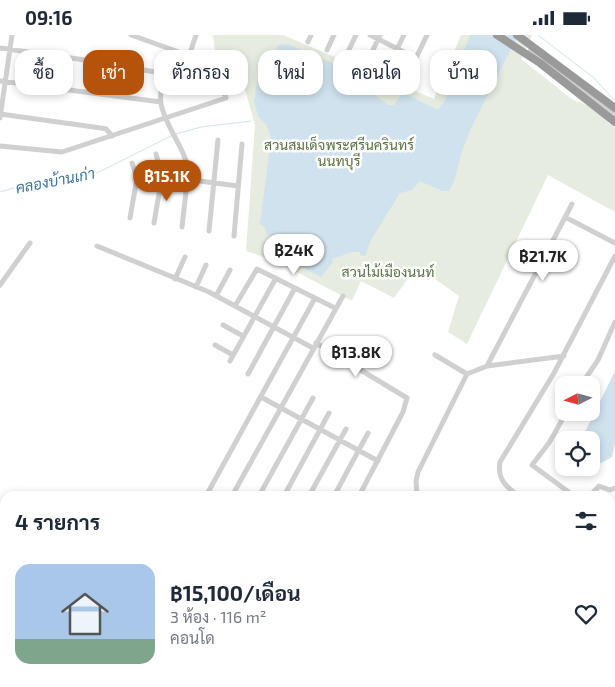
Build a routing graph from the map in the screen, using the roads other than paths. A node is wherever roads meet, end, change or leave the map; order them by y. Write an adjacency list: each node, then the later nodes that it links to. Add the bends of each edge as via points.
1 (12, 35): 16 (street)
2 (131, 35): 3 (street, via 187,55)
3 (196, 35)
4 (311, 35): 13 (street)
5 (334, 35): 17 (street)
6 (356, 35): 18 (street)
7 (370, 35): 12 (street)
8 (404, 35): 15 (street)
9 (427, 35): 21 (street)
10 (497, 35): 33 (highway, via 540,63)
11 (517, 35): 28 (highway)
12 (379, 37): 15 (street); 19 (street)
13 (308, 42)
14 (0, 48): 16 (street)
15 (397, 48): 20 (street)
16 (10, 49): 23 (street); 24 (street)
17 (327, 50)
18 (349, 50)
19 (373, 50)
20 (401, 50)
21 (420, 50)
22 (530, 51): 30 (street)
23 (154, 71)
24 (3, 82): 27 (street); 29 (street)
25 (161, 95): 27 (street)
26 (225, 95): 32 (street, via 226,98)
27 (160, 102): 32 (street)
28 (615, 108)
29 (0, 114): 31 (street); 34 (street, via 101,128)
30 (615, 116)
31 (0, 118)
32 (166, 119): 34 (street); 40 (street, via 186,160)
33 (615, 122)
34 (112, 136): 37 (street, via 57,153)
35 (218, 140): 44 (street)
36 (242, 144): 45 (street)
37 (0, 147)
38 (156, 154): 41 (street)
39 (132, 163): 42 (street)
40 (186, 175): 41 (street); 43 (street)
41 (162, 176): 42 (street); 49 (street)
42 (136, 178): 48 (street)
43 (190, 181): 44 (street); 50 (street)
44 (214, 184): 45 (street); 51 (street)
45 (238, 186): 52 (street)
46 (572, 204): 47 (street)
47 (565, 217): 54 (street); 78 (street)
48 (130, 218)
49 (154, 223)
50 (182, 227)
51 (209, 231)
52 (234, 237)
53 (30, 243): 62 (street)
54 (615, 243)
55 (97, 246): 61 (street)
56 (615, 255): 81 (street)
57 (185, 257): 61 (street)
58 (206, 265): 63 (street)
59 (230, 270): 65 (street)
60 (276, 278): 64 (street); 68 (street, via 256,269); 70 (street)
61 (175, 279): 63 (street)
62 (0, 285)
63 (196, 287): 65 (street)
64 (295, 288): 67 (street); 73 (street)
65 (216, 296): 68 (street)
66 (344, 296): 69 (street)
67 (315, 298): 69 (street); 75 (street)
68 (235, 306): 70 (street)
69 (335, 309): 77 (street)
70 (254, 316): 73 (street); 74 (street)
71 (615, 322): 87 (street)
72 (223, 325): 74 (street)
73 (274, 327): 75 (street); 85 (street)
74 (243, 336): 79 (street)
75 (294, 337): 77 (street); 88 (street)
76 (215, 345): 79 (street)
77 (314, 346): 90 (street); 99 (street, via 407,398)
78 (495, 351): 83 (street); 84 (street)
79 (233, 355): 82 (street)
80 (435, 355): 86 (street)
81 (564, 356): 83 (street); 109 (street, via 500,462 501,480)
82 (230, 361)
83 (502, 364): 84 (street)
84 (487, 366): 86 (street)
85 (248, 374)
86 (468, 374): 108 (street, via 418,471)
87 (587, 376)
88 (261, 397): 90 (street); 101 (street)
89 (313, 398): 92 (street)
90 (281, 407): 92 (street); 102 (street)
91 (329, 413): 94 (street)
92 (301, 419): 94 (street); 103 (street)
93 (561, 421): 110 (street, via 532,465)
94 (320, 429): 97 (street); 104 (street)
95 (346, 429): 97 (street)
96 (368, 433): 98 (street)
97 (339, 440): 98 (street); 105 (street)
98 (359, 450): 99 (street); 106 (street)
99 (378, 461): 107 (street)
100 (615, 488): 111 (street, via 610,490 599,486)
101 (209, 491)
102 (235, 491)
103 (262, 491)
104 (287, 491)
105 (312, 491)
106 (337, 491)
107 (362, 491)
108 (417, 491)
109 (513, 491)
110 (567, 491)
111 (594, 491)

